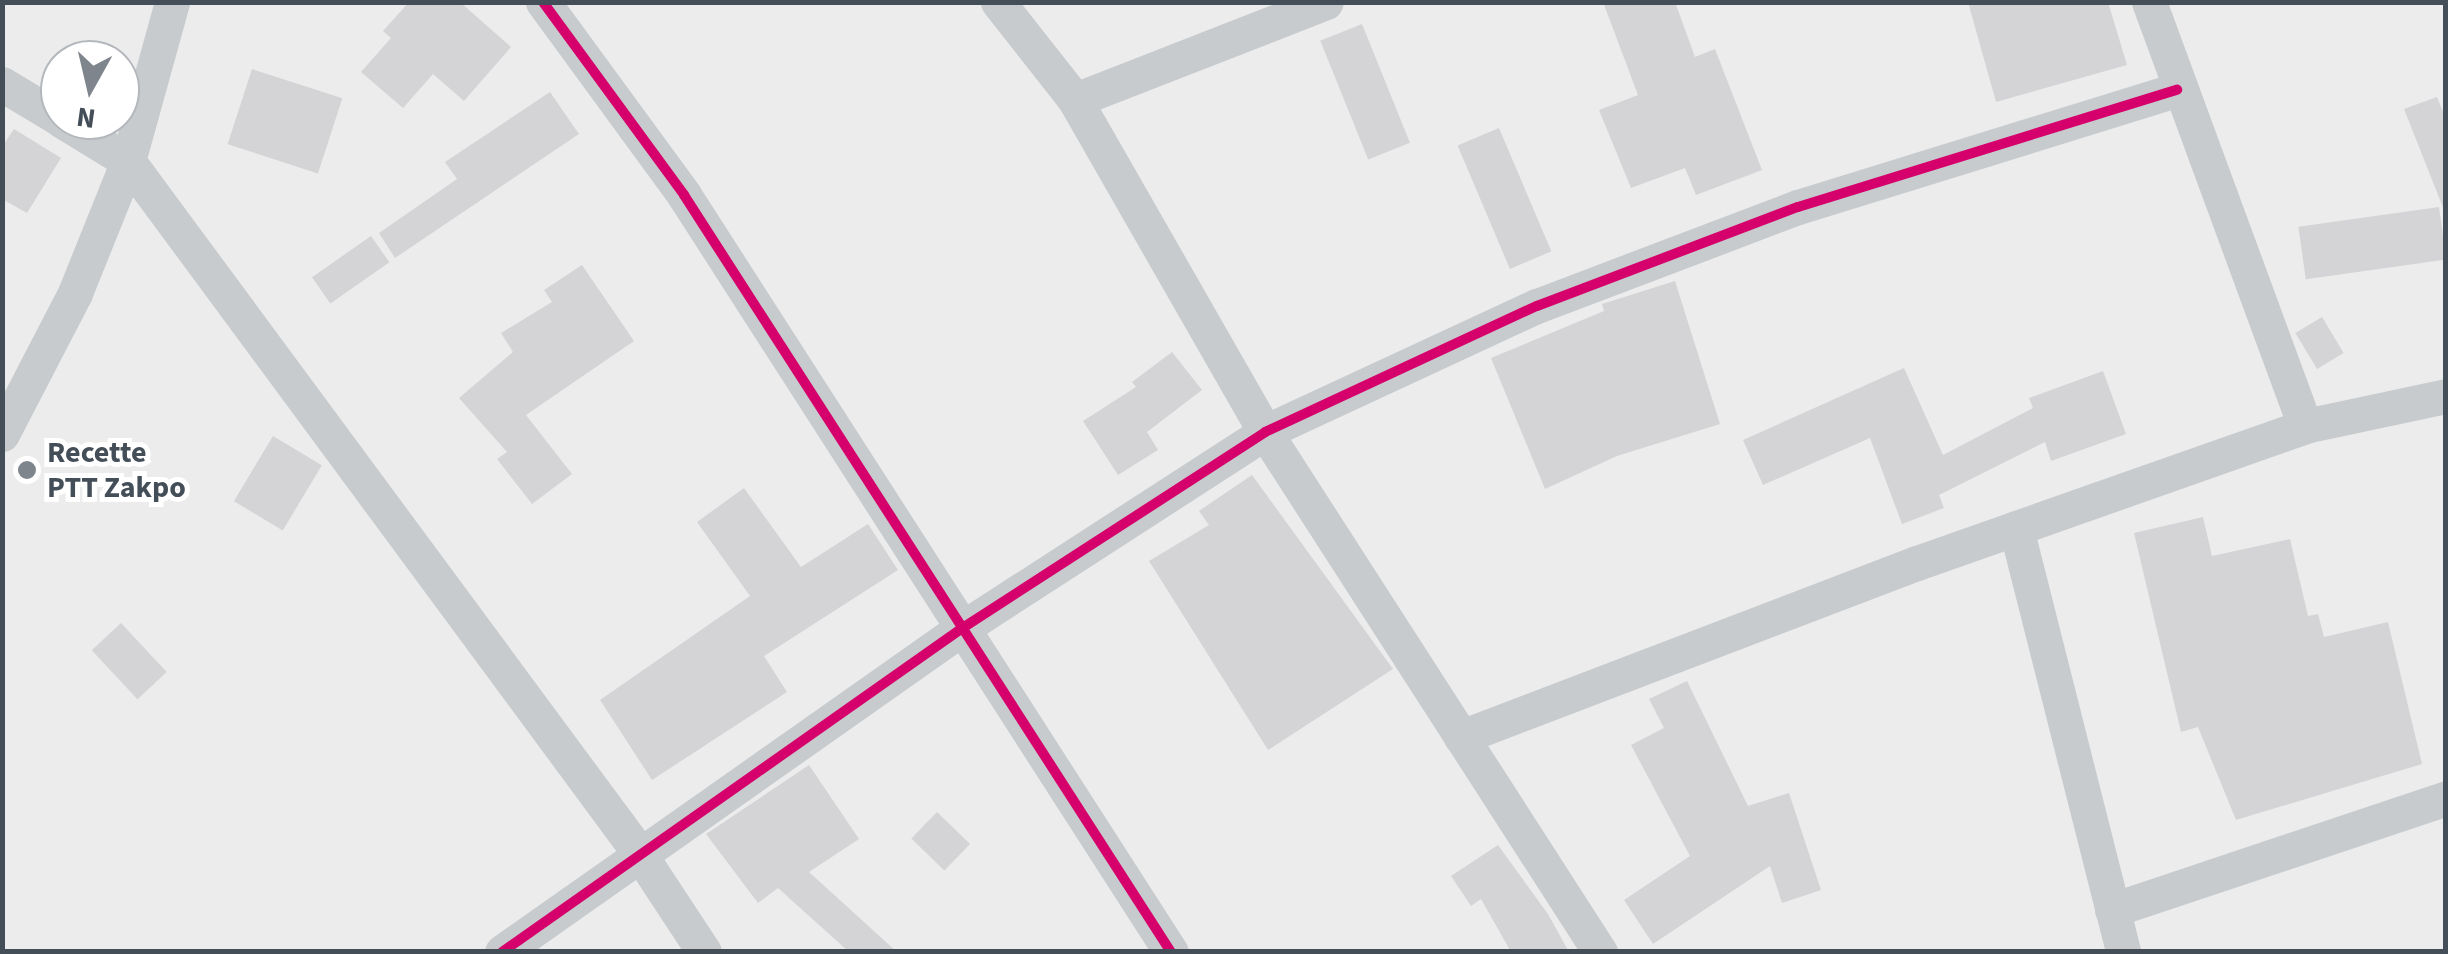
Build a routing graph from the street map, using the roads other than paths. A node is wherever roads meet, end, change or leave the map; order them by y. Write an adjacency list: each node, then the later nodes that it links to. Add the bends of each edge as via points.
1 (172, 2): 11 (street)
2 (543, 2): 17 (street, via 684,194)
3 (998, 2): 8 (street)
4 (1326, 2): 8 (street)
5 (2149, 2): 7 (street)
6 (2, 84): 9 (street)
7 (2177, 90): 13 (street); 14 (street, via 1760,221 1537,306)
8 (1075, 100): 14 (street)
9 (40, 107)
10 (94, 140): 11 (street)
11 (128, 161): 15 (street, via 74,293); 20 (street)
12 (2446, 396): 13 (street)
13 (2306, 426): 16 (street)
14 (1265, 432): 17 (street); 18 (street)
15 (2, 434)
16 (2016, 528): 18 (street); 21 (street)
17 (961, 629): 20 (street); 24 (street)
18 (1461, 737): 25 (street)
19 (2446, 798): 21 (street)
20 (637, 850): 22 (street); 23 (street)
21 (2112, 910): 26 (street)
22 (502, 952)
23 (704, 952)
24 (1170, 952)
25 (1600, 952)
26 (2123, 952)

